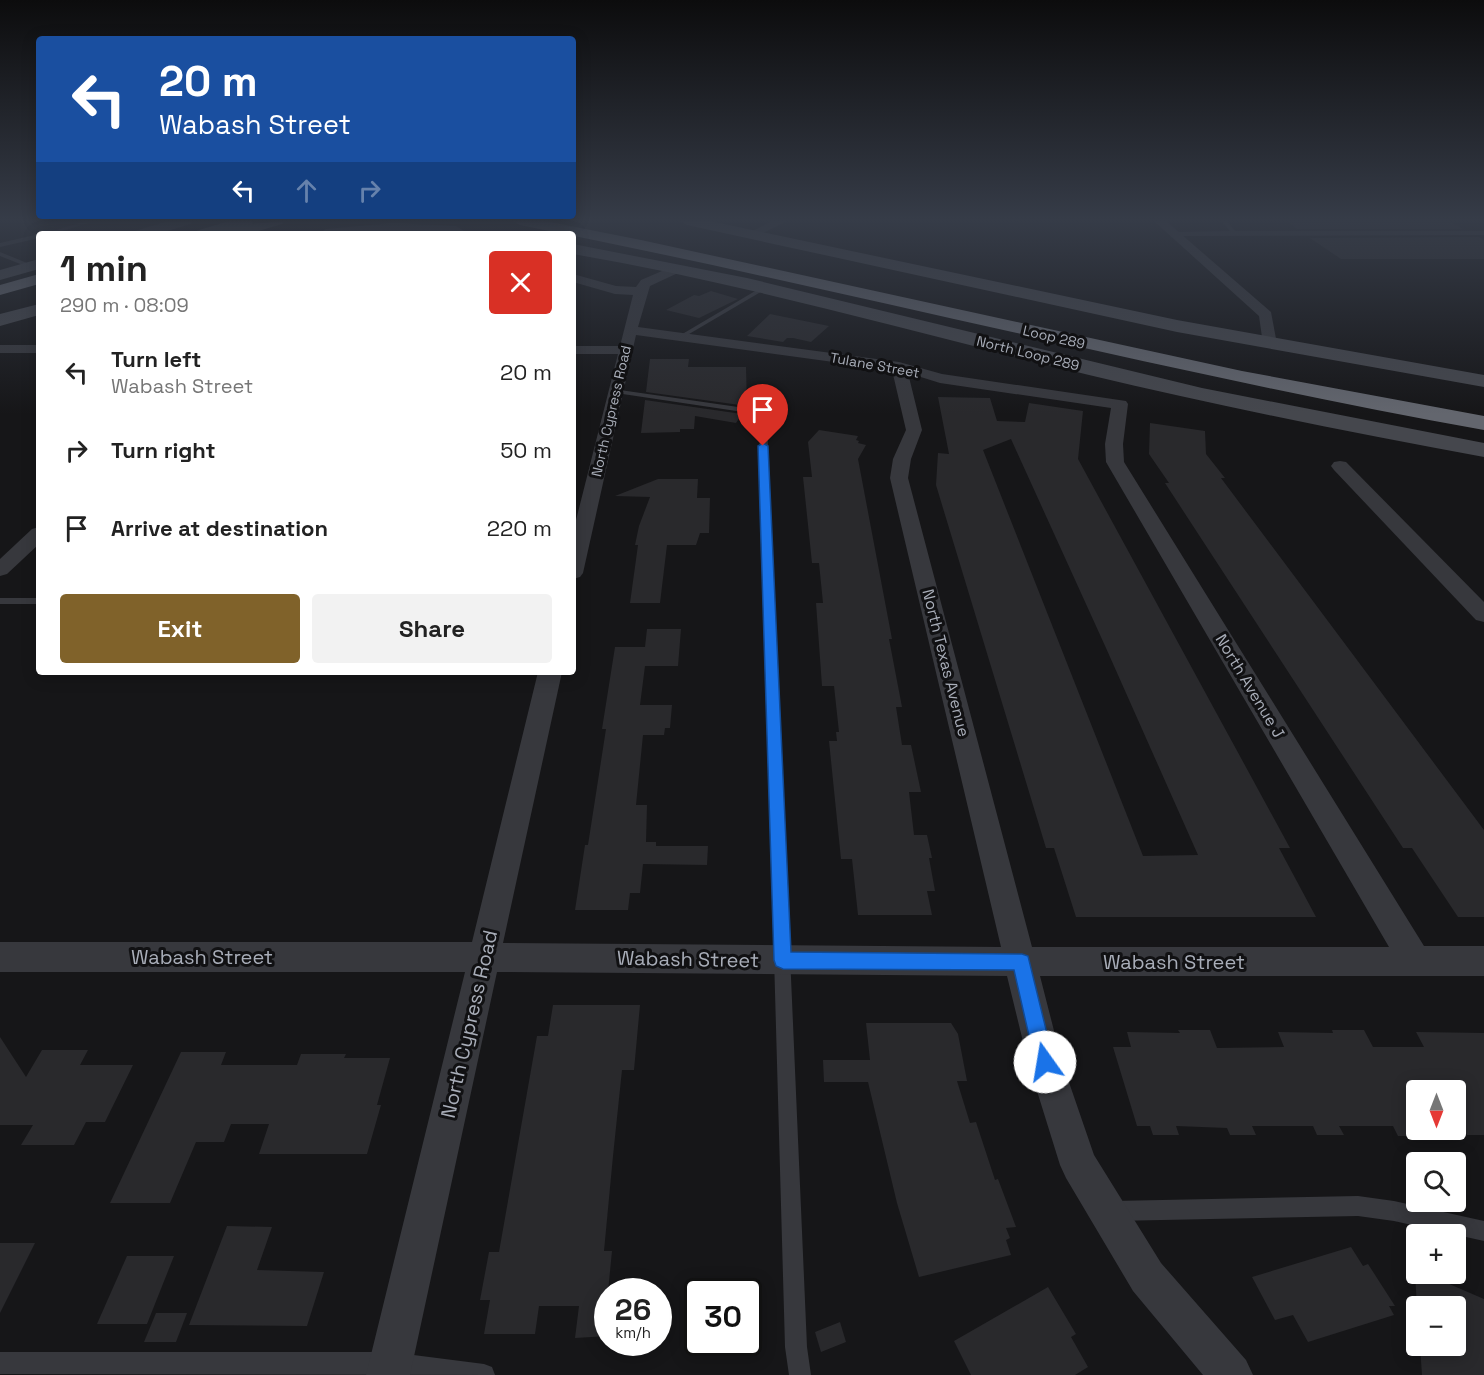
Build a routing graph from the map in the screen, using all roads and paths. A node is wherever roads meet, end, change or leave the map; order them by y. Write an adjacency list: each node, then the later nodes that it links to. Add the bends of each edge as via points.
1 (598, 285): 11 (street)
2 (644, 285): 11 (street)
3 (746, 285): 10 (main road, North Loop 289)
4 (801, 285): 15 (highway)
5 (829, 285): 15 (highway, Loop 289)
6 (901, 285): 24 (highway, Loop 289)
7 (990, 285): 18 (main road)
8 (1232, 285): 18 (street, via 1266,315)
9 (36, 289): 12 (highway)
10 (762, 289): 17 (lane); 29 (main road, North Loop 289, via 1169,387)
11 (640, 291): 16 (street, North Cypress Road)
12 (0, 299)
13 (36, 310): 14 (main road)
14 (0, 320)
15 (994, 323): 28 (highway, Loop 289, via 1223,375)
16 (630, 332): 17 (street, Tulane Street); 22 (street, North Cypress Road)
17 (682, 336): 23 (street, Tulane Street)
18 (1270, 344): 25 (main road)
19 (0, 349): 20 (street)
20 (36, 349)
21 (576, 350): 22 (street)
22 (626, 350): 26 (street, North Cypress Road)
23 (899, 366): 27 (street, Tulane Street, via 940,378); 44 (street, North Texas Avenue, via 914,430 899,478)
24 (1321, 375)
25 (1484, 381)
26 (616, 391): 31 (street, North Cypress Road); 41 (lane, via 745,410 763,423)
27 (1120, 404): 42 (street, North Avenue J, via 1115,462)
28 (1484, 423)
29 (1484, 450)
30 (1340, 466): 37 (street)
31 (579, 517): 33 (street, North Cypress Road)
32 (36, 535): 34 (street)
33 (576, 545)
34 (0, 570)
35 (0, 601): 36 (lane)
36 (36, 601)
37 (1484, 615)
38 (549, 675): 40 (street, North Cypress Road)
39 (0, 957): 40 (street, Wabash Street)
40 (485, 957): 41 (street, Wabash Street); 48 (street, North Cypress Road)
41 (783, 960): 44 (street, Wabash Street); 50 (lane)
42 (1415, 961): 43 (street, Wabash Street); 44 (street, Wabash Street)
43 (1484, 961)
44 (1022, 962): 45 (street, North Texas Avenue, via 1045,1062 1078,1165)
45 (1106, 1211): 46 (lane, via 1358,1206); 51 (street, North Texas Avenue, via 1147,1277)
46 (1484, 1231)
47 (0, 1363): 48 (lane)
48 (389, 1369): 49 (lane)
49 (484, 1375)
50 (800, 1375)
51 (1231, 1375)

